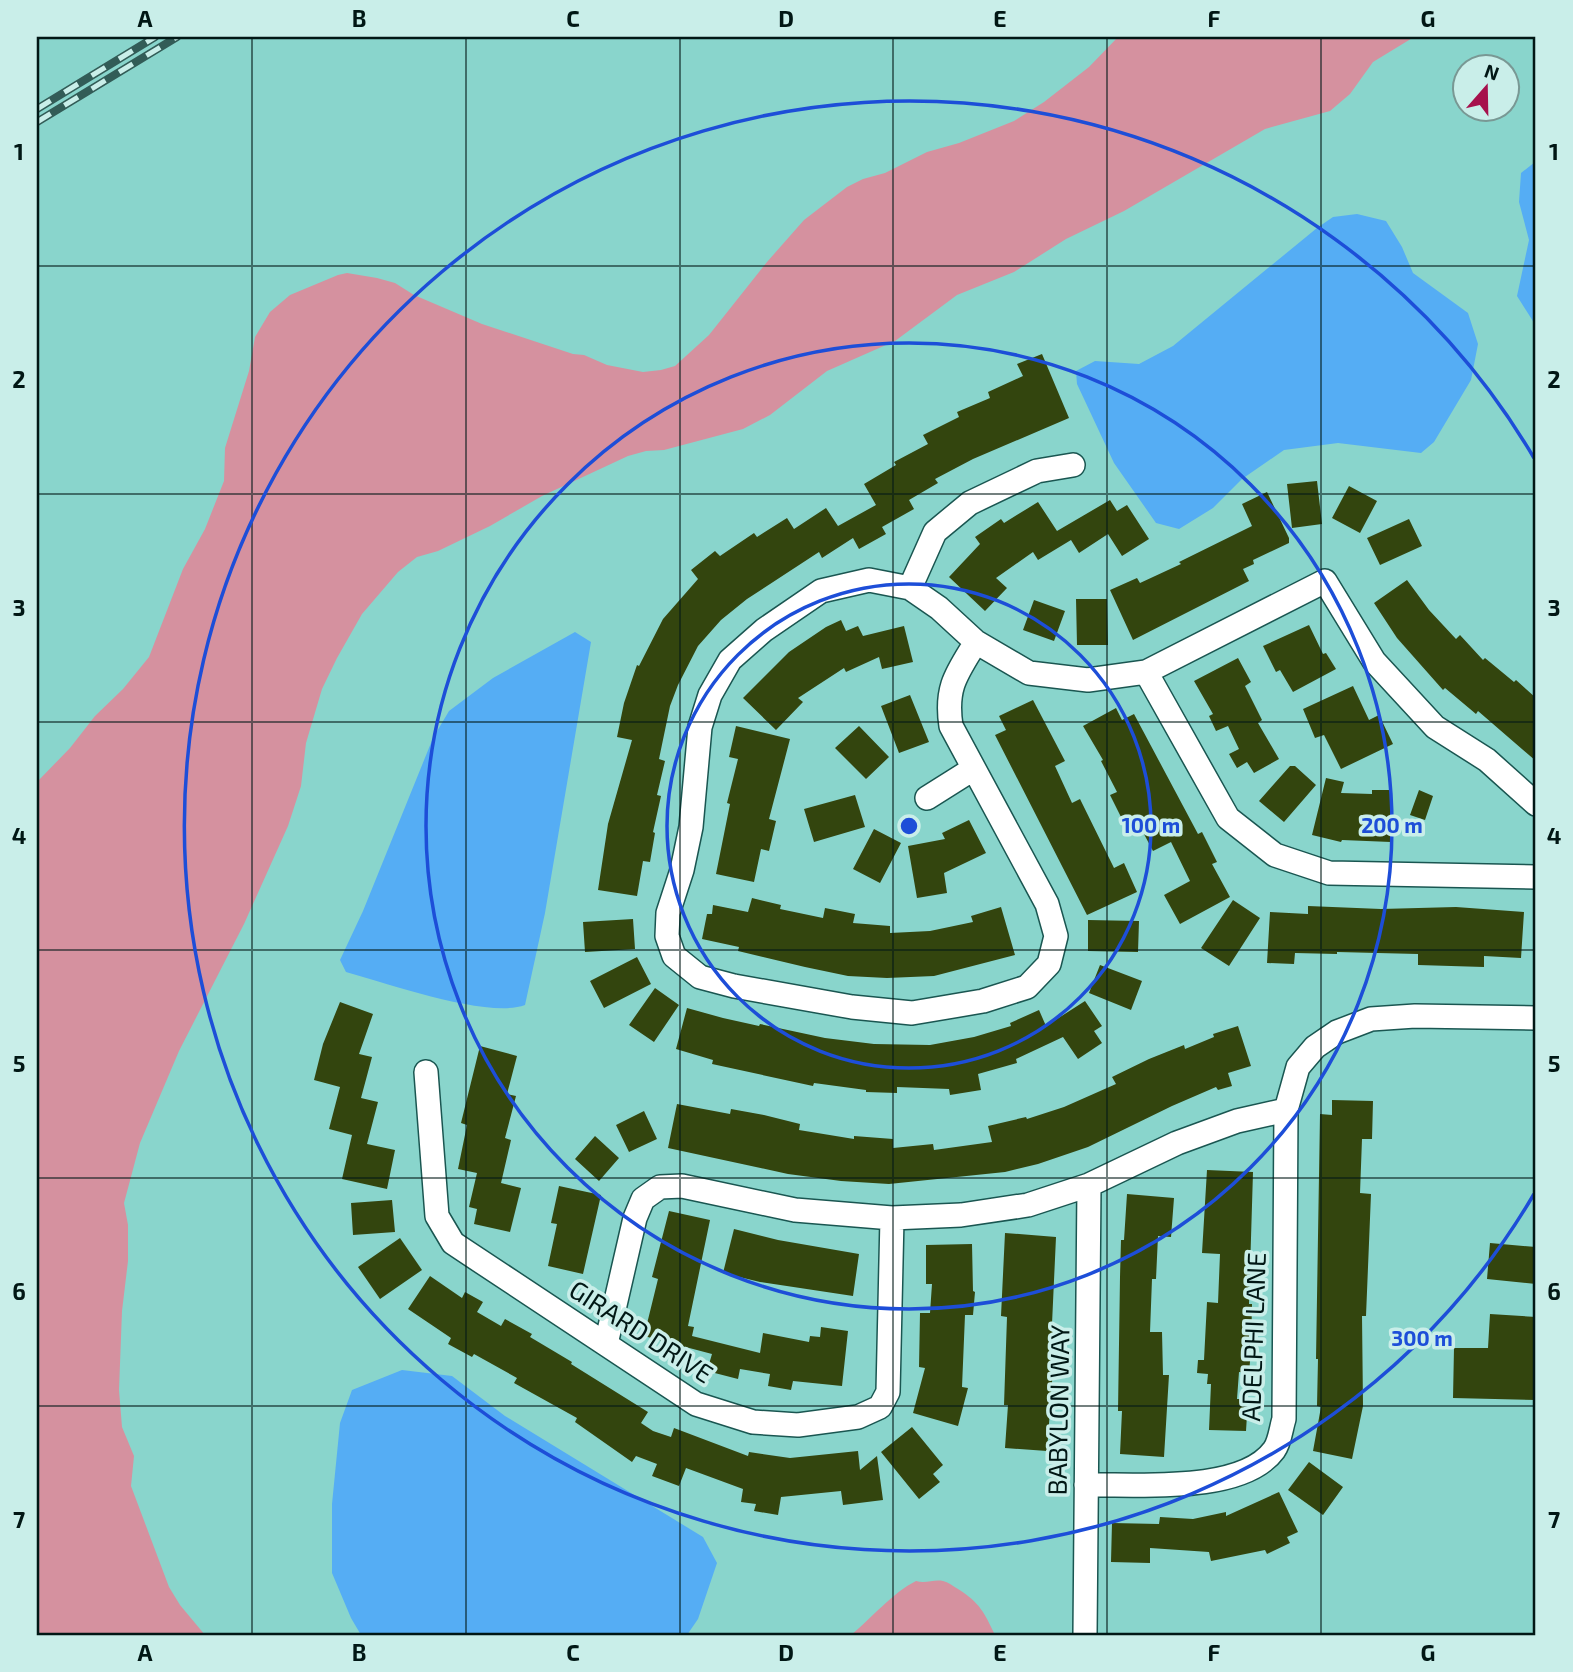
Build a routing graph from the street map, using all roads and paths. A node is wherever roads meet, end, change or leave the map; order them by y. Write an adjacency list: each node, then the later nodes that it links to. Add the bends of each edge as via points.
1 (1073, 465): 2 (street, via 1037,471 970,503 935,532)
2 (910, 588): 3 (street); 5 (street, via 869,580 821,591 730,660 710,695 700,727 691,827 668,913 667,936 674,956 700,977 734,986 912,1013 983,1001 1027,987 1049,964 1056,936 1047,904)
3 (976, 642): 4 (street, via 1029,673 1088,680); 5 (street, via 952,681 948,707 951,726)
4 (1146, 672): 7 (street, via 1325,582 1374,662 1434,727 1487,760); 8 (street, via 1228,818 1275,855 1329,873)
5 (973, 769): 6 (street)
6 (927, 798)
7 (1536, 804)
8 (1536, 877)
9 (1536, 1018): 11 (street, ADELPHI LANE, via 1371,1019 1337,1032 1315,1047 1298,1067)
10 (426, 1072): 14 (street, GIRARD DRIVE, via 437,1216 453,1243)
11 (1286, 1110): 12 (street, via 1189,1139); 15 (street, ADELPHI LANE, via 1284,1419 1276,1448 1261,1464 1231,1478)
12 (1089, 1185): 13 (street, via 1028,1205 961,1215); 15 (street, BABYLON WAY)
13 (892, 1218): 14 (street, via 795,1210 682,1186 660,1187 643,1199 635,1217); 14 (street, GIRARD DRIVE, via 888,1392 880,1408 858,1417 798,1425 753,1422 696,1404)
14 (606, 1344)
15 (1086, 1485): 16 (street, BABYLON WAY)
16 (1085, 1635)

